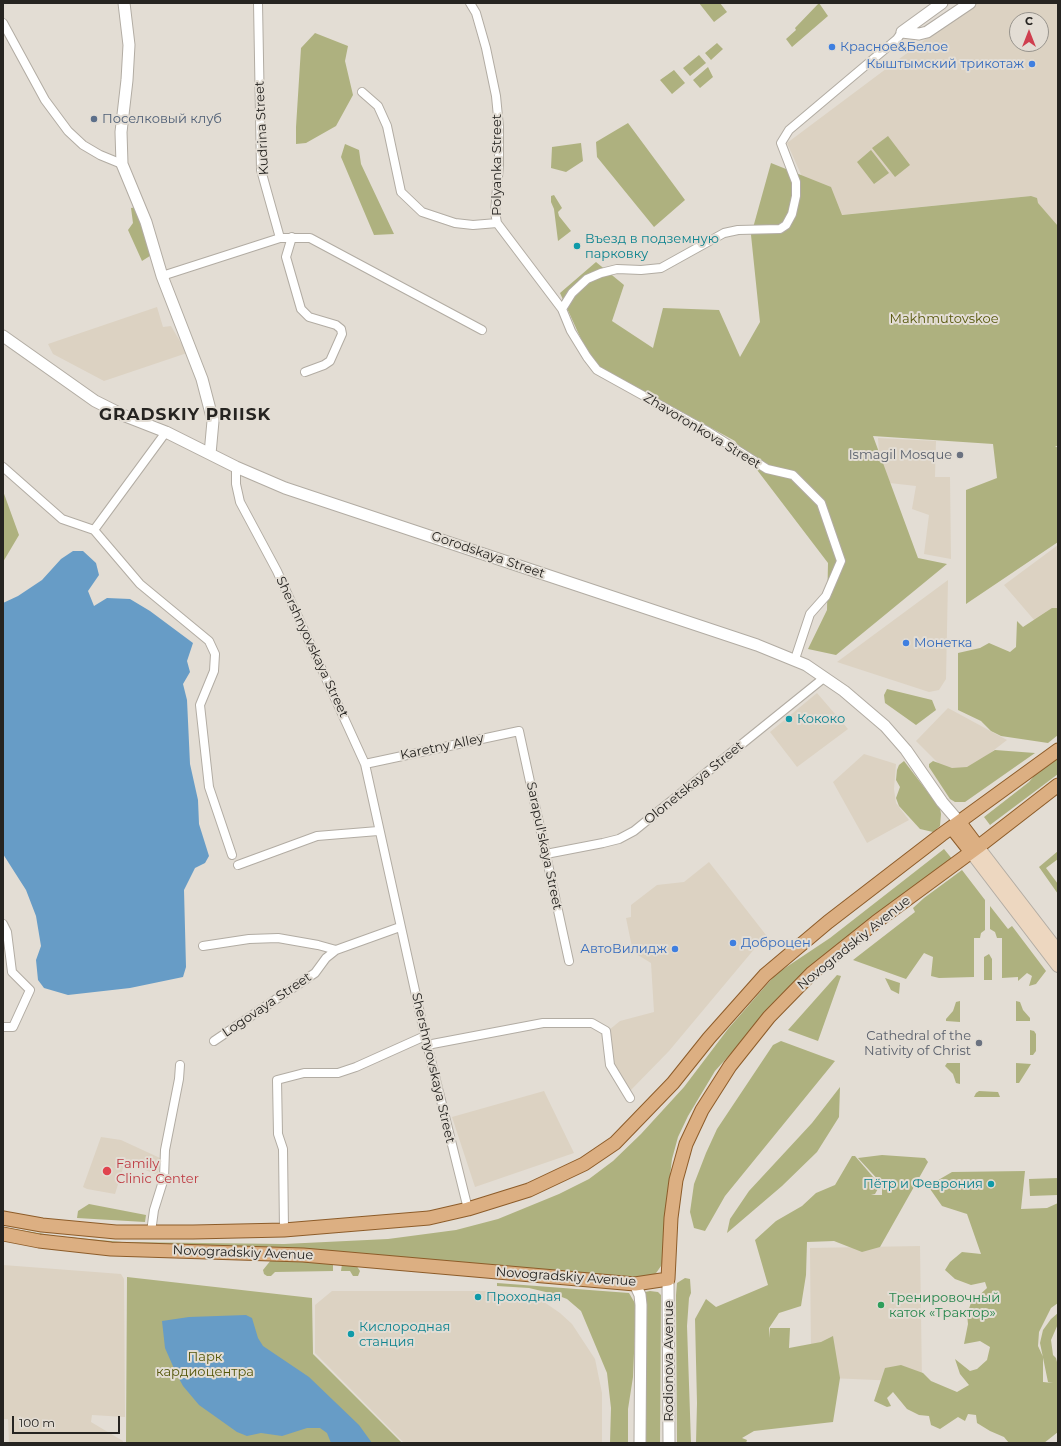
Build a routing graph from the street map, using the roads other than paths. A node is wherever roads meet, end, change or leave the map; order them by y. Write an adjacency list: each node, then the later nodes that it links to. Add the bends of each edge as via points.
1 (124, 3): 11 (street, via 129,44 121,132)
2 (258, 3): 14 (street, Kudrina Street, via 261,170)
3 (470, 3): 12 (street, Polyanka Street, via 476,13 486,48 496,96 499,127 495,212)
4 (942, 3): 6 (street)
5 (970, 3): 8 (street)
6 (926, 15): 8 (street, via 926,25); 9 (street)
7 (3, 23): 11 (street, via 45,100 68,131 83,145)
8 (936, 28): 9 (street, via 918,34)
9 (902, 32): 16 (street, via 897,40 789,130 781,143 796,182 792,214 786,225 780,229 738,230 719,235 661,268 617,269 601,273 587,279 572,292)
10 (362, 92): 12 (street, via 378,106 387,126 401,192 422,212 455,223)
11 (122, 164): 15 (street, via 146,222)
12 (497, 223): 16 (street, Polyanka Street)
13 (292, 237): 14 (street); 17 (street, via 310,238); 19 (street, via 286,257 301,309 309,317 336,325 342,334 327,364)
14 (280, 238): 15 (street)
15 (162, 276): 21 (street, via 202,379 212,413)
16 (562, 309): 25 (street, Zhavoronkova Street, via 571,331 598,370 707,431 767,469 793,475 821,503 841,561 826,596 810,614)
17 (482, 330)
18 (3, 336): 20 (street, Gorodskaya Street, via 95,401)
19 (305, 372)
20 (166, 432): 21 (street, Gorodskaya Street); 24 (street)
21 (210, 454): 23 (street, Gorodskaya Street)
22 (3, 467): 24 (street, via 62,519)
23 (236, 467): 25 (street, Gorodskaya Street, via 285,488); 29 (street, Shershnyovskaya Street, via 240,502 277,571)
24 (94, 530): 35 (street, via 140,584 209,640 215,654 214,671 200,705 209,787)
25 (795, 659): 26 (street, Gorodskaya Street)
26 (825, 677): 31 (street, Gorodskaya Street, via 885,726 906,750); 34 (street, Olonetskaya Street, via 634,831 603,843)
27 (519, 731): 29 (street, Karetny Alley); 34 (street, Sarapul'skaya Street)
28 (1058, 750): 31 (main road, Novogradskiy Avenue)
29 (365, 764): 32 (street, Shershnyovskaya Street)
30 (1058, 785): 33 (main road, Novogradskiy Avenue)
31 (956, 825): 33 (main road); 33 (main road, Gorodskaya Street, via 970,836); 50 (main road, Novogradskiy Avenue, via 828,922 765,975 673,1083 615,1143 584,1164 529,1190)
32 (378, 831): 36 (street, via 317,836); 38 (street, Shershnyovskaya Street)
33 (974, 850): 41 (main road); 43 (main road); 55 (main road, Novogradskiy Avenue, via 876,922 812,974 769,1017 730,1066 702,1110 686,1144 676,1180)
34 (546, 854): 42 (street, Sarapul'skaya Street)
35 (232, 855)
36 (238, 865)
37 (3, 924): 44 (street, via 7,932 12,972 30,990 13,1027)
38 (400, 927): 40 (street); 45 (street, Shershnyovskaya Street)
39 (204, 946): 40 (street, via 249,939 278,938)
40 (336, 950): 46 (street, Logovaya Street, via 315,973)
41 (1058, 951)
42 (569, 961)
43 (1058, 966)
44 (3, 1027)
45 (425, 1036): 47 (street, Shershnyovskaya Street); 52 (street, via 338,1073 304,1073 276,1080 278,1134 283,1149)
46 (214, 1041)
47 (427, 1045): 49 (street, via 543,1023 592,1023 606,1031 610,1065); 50 (street, Shershnyovskaya Street)
48 (180, 1065): 53 (street, via 165,1150 164,1178 154,1210)
49 (630, 1098)
50 (468, 1209): 52 (main road, Novogradskiy Avenue, via 428,1218)
51 (3, 1218): 53 (main road, Novogradskiy Avenue, via 72,1228)
52 (284, 1230): 53 (main road, Novogradskiy Avenue)
53 (151, 1232)
54 (3, 1234): 56 (main road, Novogradskiy Avenue, via 39,1241 111,1248 302,1255)
55 (668, 1279): 56 (main road, Novogradskiy Avenue); 58 (street, Rodionova Avenue)
56 (635, 1284): 57 (street, via 641,1306)
57 (640, 1443)
58 (669, 1443)

